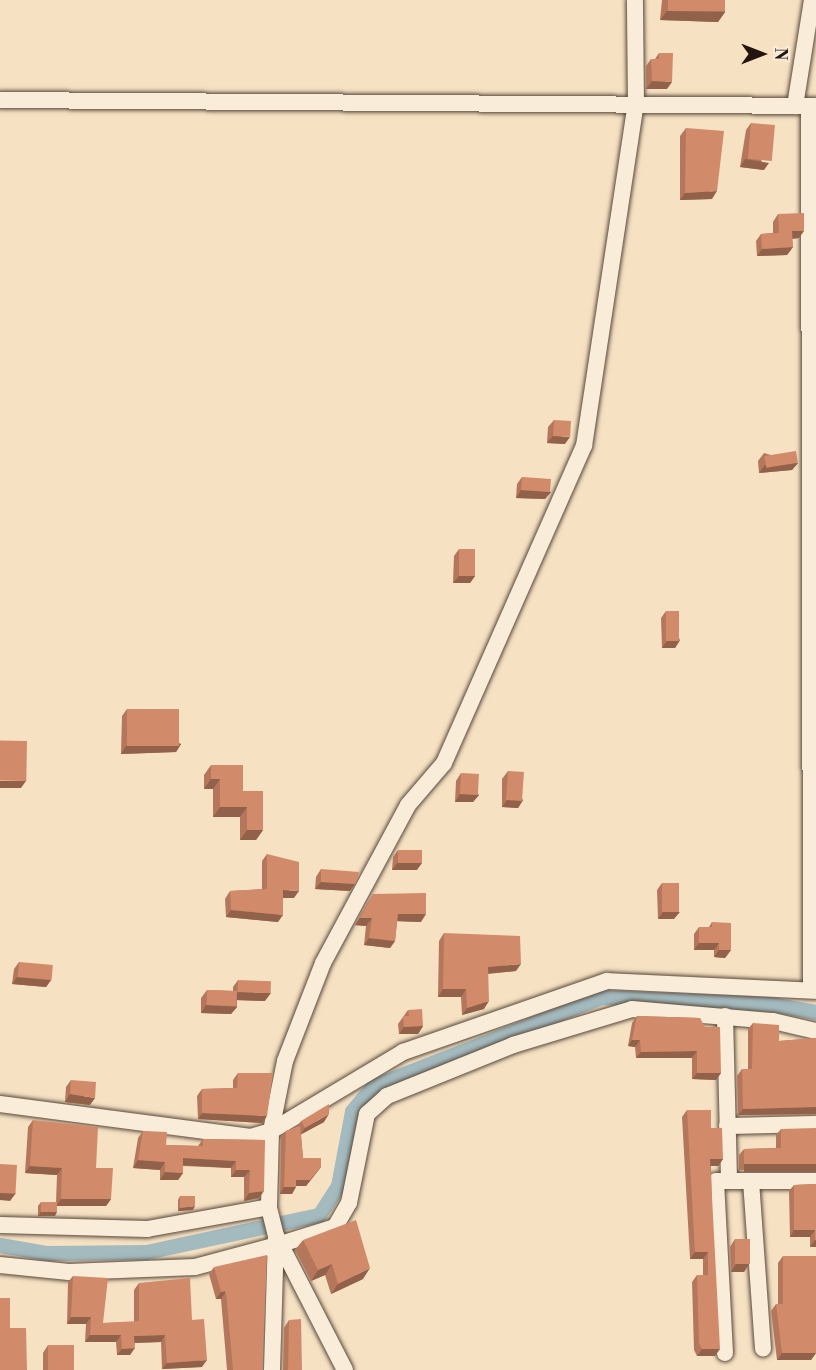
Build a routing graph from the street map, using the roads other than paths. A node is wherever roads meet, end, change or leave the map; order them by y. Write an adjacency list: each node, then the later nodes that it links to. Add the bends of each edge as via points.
1 (635, 0): 4 (street)
2 (812, 0): 5 (street)
3 (0, 100): 4 (street)
4 (636, 104): 5 (street); 12 (street, via 584,446 444,763 408,805 323,963 285,1061)
5 (807, 106): 6 (street)
6 (813, 990): 12 (street, via 607,981 403,1052)
7 (725, 1016): 8 (street); 11 (street); 18 (street, via 632,1009 590,1018 387,1096 367,1114 349,1203 335,1227)
8 (816, 1031)
9 (0, 1104): 12 (street, via 251,1137)
10 (816, 1124): 11 (street)
11 (727, 1126): 13 (street)
12 (272, 1131): 16 (street)
13 (729, 1181): 14 (street); 21 (street, via 716,1181)
14 (751, 1181): 15 (street); 20 (street)
15 (816, 1181)
16 (269, 1207): 17 (street, via 147,1229); 18 (street)
17 (0, 1225)
18 (277, 1238): 19 (street, via 195,1267 69,1272); 22 (street); 23 (street)
19 (0, 1265)
20 (763, 1349)
21 (725, 1353)
22 (272, 1370)
23 (345, 1370)

